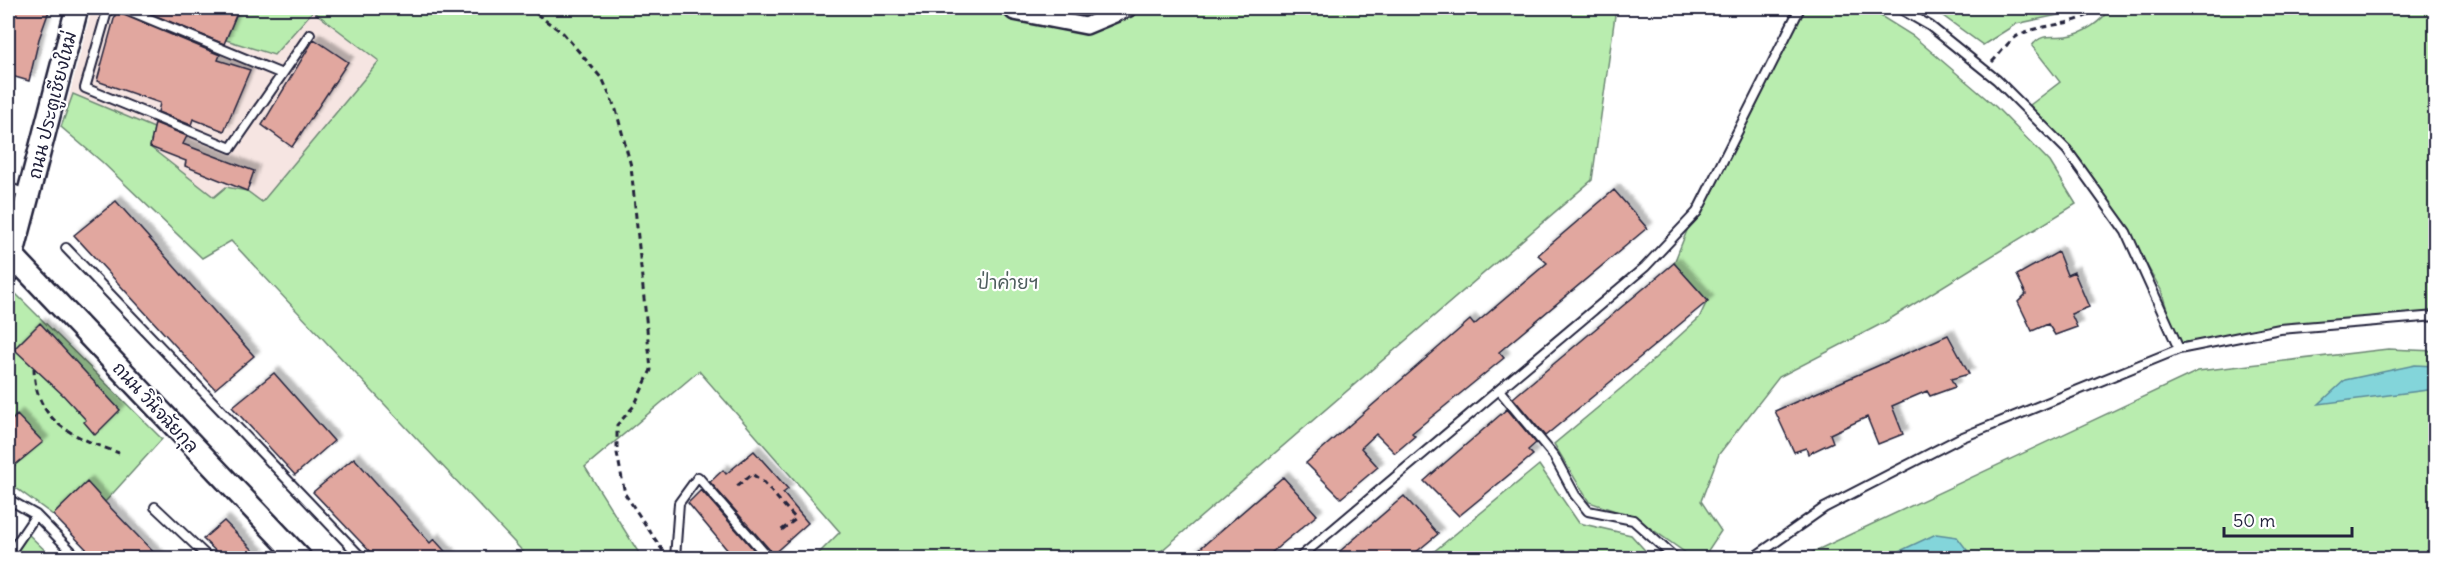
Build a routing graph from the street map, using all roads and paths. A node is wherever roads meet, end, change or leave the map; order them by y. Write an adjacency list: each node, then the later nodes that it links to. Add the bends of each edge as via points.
1 (76, 8): 14 (street, ถนน ประตูเชียงใหม่)
2 (108, 8): 12 (lane, via 85,88 231,148)
3 (123, 8): 12 (lane)
4 (528, 8): 33 (path, via 563,33 603,80 616,110 631,166 651,370 634,406 618,425 618,453 625,494)
5 (1010, 8): 6 (street, via 1086,26)
6 (1129, 8)
7 (1800, 8): 20 (lane, via 1697,212 1645,267)
8 (1899, 8): 11 (lane, via 1930,26)
9 (2099, 8): 11 (path, via 2064,25 2018,36)
10 (310, 34): 12 (lane)
11 (1984, 69): 18 (lane, via 2067,150 2126,232)
12 (282, 74)
13 (8, 187): 14 (lane)
14 (29, 195): 16 (street, ถนน ประตูเชียงใหม่)
15 (66, 248): 32 (lane)
16 (10, 264): 31 (street, ถนน วินิจฉัยกุล)
17 (2436, 316): 18 (lane, via 2280,329)
18 (2179, 349): 37 (lane, via 1958,439 1824,508)
19 (34, 368): 21 (path, via 34,381 58,425 70,435)
20 (1499, 390): 35 (lane); 36 (lane, via 1554,456 1588,511 1633,520)
21 (119, 453)
22 (737, 486): 26 (path, via 752,474 763,482 795,519)
23 (8, 499): 25 (lane)
24 (155, 507): 30 (lane)
25 (36, 515): 28 (lane); 29 (lane)
26 (779, 532)
27 (765, 554): 34 (lane, via 699,477 679,502)
28 (8, 556)
29 (78, 558)
30 (209, 558)
31 (300, 558)
32 (362, 558)
33 (666, 558)
34 (675, 558)
35 (1299, 558)
36 (1675, 558)
37 (1753, 558)

